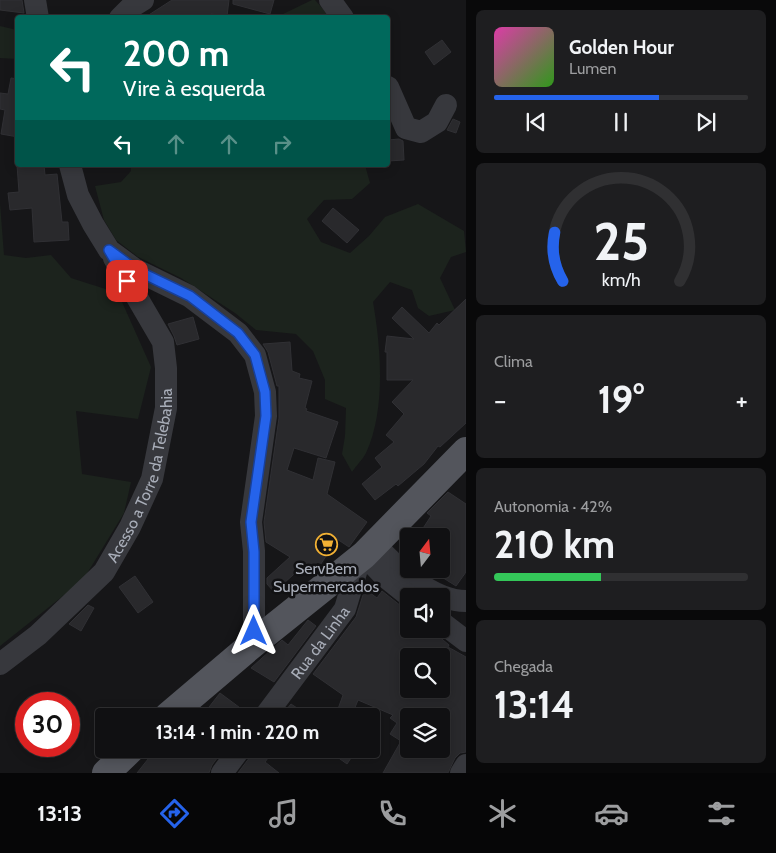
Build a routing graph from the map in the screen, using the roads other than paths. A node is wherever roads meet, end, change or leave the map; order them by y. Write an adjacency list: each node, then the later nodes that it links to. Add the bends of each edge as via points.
1 (35, 0): 4 (street)
2 (143, 0): 5 (street)
3 (330, 0): 6 (street)
4 (38, 15)
5 (123, 15)
6 (342, 15)
7 (390, 92): 8 (street, via 406,128 421,132 437,122)
8 (446, 105)
9 (71, 167): 10 (street, Acesso a Torre da Telebahia, via 78,195)
10 (109, 250): 17 (street, via 136,270 190,296 238,333 255,355 265,392 266,416 251,522); 18 (street, Acesso a Torre da Telebahia, via 163,342 166,408 152,479 104,572 38,635)
11 (466, 451): 12 (main road)
12 (366, 553): 13 (street, via 384,576); 14 (street, via 394,564 438,595); 17 (main road); 20 (street, Rua da Linha, via 345,609)
13 (400, 589)
14 (466, 601)
15 (450, 629): 16 (street)
16 (466, 641)
17 (254, 643): 19 (main road)
18 (0, 664)
19 (177, 708)
20 (271, 708)
21 (122, 758): 24 (main road)
22 (233, 758): 25 (street)
23 (466, 765): 26 (street)
24 (106, 773)
25 (222, 773)
26 (461, 773)

